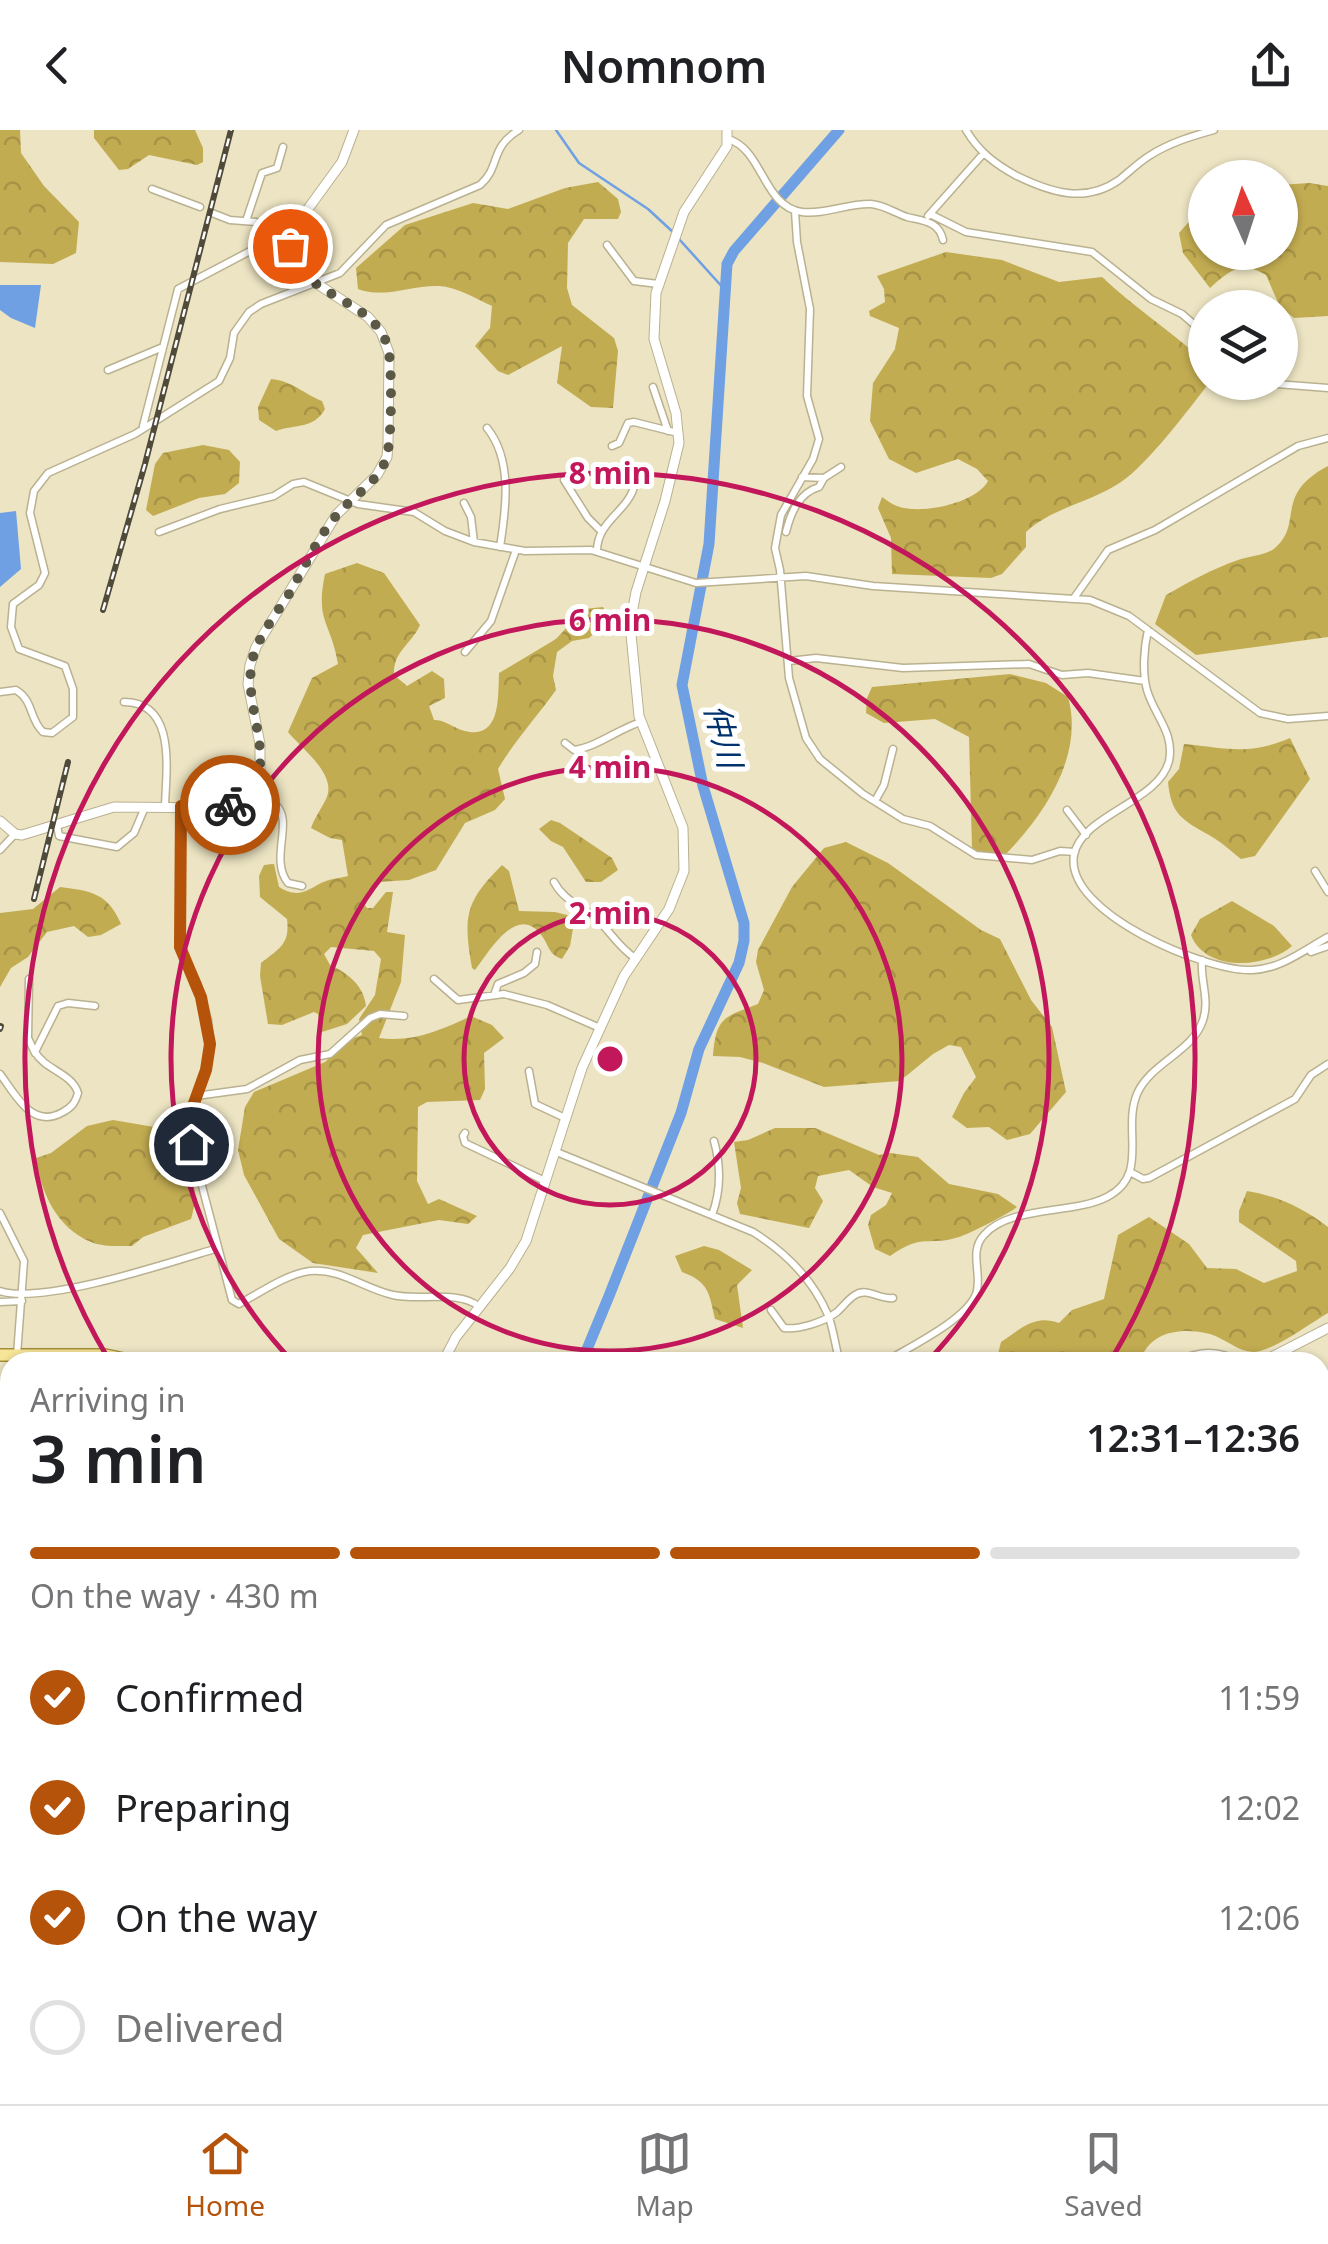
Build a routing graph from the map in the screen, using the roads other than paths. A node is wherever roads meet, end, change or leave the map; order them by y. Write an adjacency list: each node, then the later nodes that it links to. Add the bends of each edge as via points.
1 (354, 130): 14 (street, via 342,162)
2 (519, 130): 17 (street, via 500,146 480,185 386,225 340,273)
3 (966, 130): 7 (street)
4 (1214, 130): 7 (street, via 1152,154 1100,190 1072,194 1034,185)
5 (728, 134): 10 (street); 18 (street, via 684,212)
6 (282, 147): 13 (street, via 277,168 262,172)
7 (984, 154): 12 (street)
8 (152, 189): 9 (street)
9 (200, 206)
10 (795, 210): 12 (street, via 872,204); 31 (street, via 810,321 806,384 819,439)
11 (212, 213): 13 (street)
12 (927, 217): 15 (street); 19 (street, via 966,232 1092,252)
13 (246, 221): 14 (street)
14 (285, 238): 17 (street, via 295,264); 20 (street, via 178,289)
15 (943, 240)
16 (608, 244): 18 (street, via 634,280)
17 (316, 284): 25 (street, via 249,312 234,333 219,381); 35 (street, via 368,317 389,353 387,457)
18 (658, 284): 27 (street, via 654,338)
19 (1188, 319)
20 (163, 346): 21 (street); 25 (street)
21 (108, 370)
22 (1298, 386): 24 (street)
23 (653, 387): 27 (street)
24 (1328, 388)
25 (143, 428): 51 (street, via 48,473 32,498 45,573 13,604 11,626 19,649 65,666 74,689 73,717 44,732 24,695)
26 (486, 428): 41 (street, via 502,455 506,505)
27 (673, 432): 29 (street, via 634,422); 44 (street, via 676,461)
28 (1328, 438): 46 (street, via 1288,451 1155,530 1108,550)
29 (612, 446)
30 (841, 466): 32 (street)
31 (802, 477): 32 (street); 45 (street, via 776,534)
32 (824, 478): 39 (street, via 800,499)
33 (564, 480): 37 (street)
34 (635, 483): 37 (street)
35 (350, 501): 38 (street, via 297,482 274,496); 40 (street, via 414,512); 57 (street, via 256,647 248,684 261,765)
36 (464, 502): 40 (street)
37 (600, 530): 43 (street)
38 (160, 532)
39 (786, 532)
40 (474, 542): 41 (street)
41 (500, 547): 42 (street)
42 (516, 550): 43 (street); 48 (street, via 491,621)
43 (597, 551): 44 (street)
44 (644, 564): 45 (street, via 696,583); 54 (street, via 629,634)
45 (781, 576): 46 (street); 49 (street)
46 (1074, 598): 47 (street, via 1113,607)
47 (1148, 630): 50 (street); 53 (street, via 1260,713)
48 (465, 652)
49 (789, 661): 50 (street, via 904,668 1029,664 1062,675); 58 (street, via 806,738 820,759)
50 (1145, 681): 66 (street, via 1167,732 1168,765)
51 (0, 692)
52 (124, 702): 60 (street, via 147,709 165,735)
53 (1328, 716)
54 (642, 722): 55 (street, via 586,748); 77 (street, via 680,818 686,858 669,909)
55 (565, 743)
56 (892, 749): 58 (street)
57 (247, 793): 61 (street, via 218,808); 71 (street, via 280,808 280,868 288,883)
58 (875, 802): 68 (street, via 976,855 1032,860)
59 (145, 805): 60 (street); 64 (street, via 100,809); 64 (street, via 134,833 116,847 63,839)
60 (164, 806): 61 (street)
61 (181, 806): 89 (street, via 180,947 210,1030)
62 (1068, 810): 66 (street)
63 (0, 821): 65 (street)
64 (57, 824): 65 (street)
65 (15, 834): 67 (street)
66 (1086, 835): 68 (street)
67 (0, 850)
68 (1075, 852): 78 (street, via 1076,876 1102,908 1132,931)
69 (1314, 871): 72 (street)
70 (554, 882): 77 (street)
71 (302, 886)
72 (1328, 892)
73 (1328, 937): 78 (street, via 1263,970)
74 (1328, 946): 76 (street)
75 (536, 952): 81 (street, via 535,964 498,984)
76 (1311, 952)
77 (635, 958): 84 (street)
78 (1202, 960): 94 (street, via 1203,1021 1137,1094)
79 (29, 979): 85 (street, via 28,1038)
80 (434, 979): 81 (street, via 458,1000)
81 (494, 995): 84 (street, via 547,1005)
82 (95, 1006): 85 (street, via 58,1006)
83 (404, 1016): 89 (street, via 370,1018 330,1054 300,1060 248,1089)
84 (600, 1028): 90 (street)
85 (36, 1054): 88 (street, via 78,1090 74,1104 56,1116 33,1114)
86 (1328, 1064): 94 (street, via 1295,1099 1237,1132 1150,1178)
87 (530, 1071): 90 (street, via 535,1104)
88 (0, 1074)
89 (196, 1096): 98 (street, via 187,1129)
90 (565, 1118): 93 (street)
91 (465, 1133): 95 (street, via 465,1143)
92 (714, 1141): 97 (street, via 719,1191)
93 (554, 1152): 95 (street); 97 (street)
94 (1132, 1172): 110 (street, via 1100,1200 994,1227 977,1247 974,1299)
95 (545, 1181): 103 (street, via 526,1241)
96 (0, 1214): 100 (street, via 24,1261)
97 (712, 1215): 105 (street, via 779,1251)
98 (218, 1248): 100 (street); 103 (street, via 235,1304 318,1270 390,1295)
99 (0, 1291): 100 (street)
100 (22, 1298): 102 (street); 107 (street)
101 (893, 1298): 105 (street, via 856,1294)
102 (0, 1302)
103 (478, 1306): 108 (street)
104 (770, 1310): 105 (street, via 786,1329)
105 (828, 1318): 109 (street)
106 (1328, 1328): 111 (street)
107 (17, 1352)
108 (448, 1352)
109 (837, 1352)
110 (901, 1352)
111 (1281, 1352)

